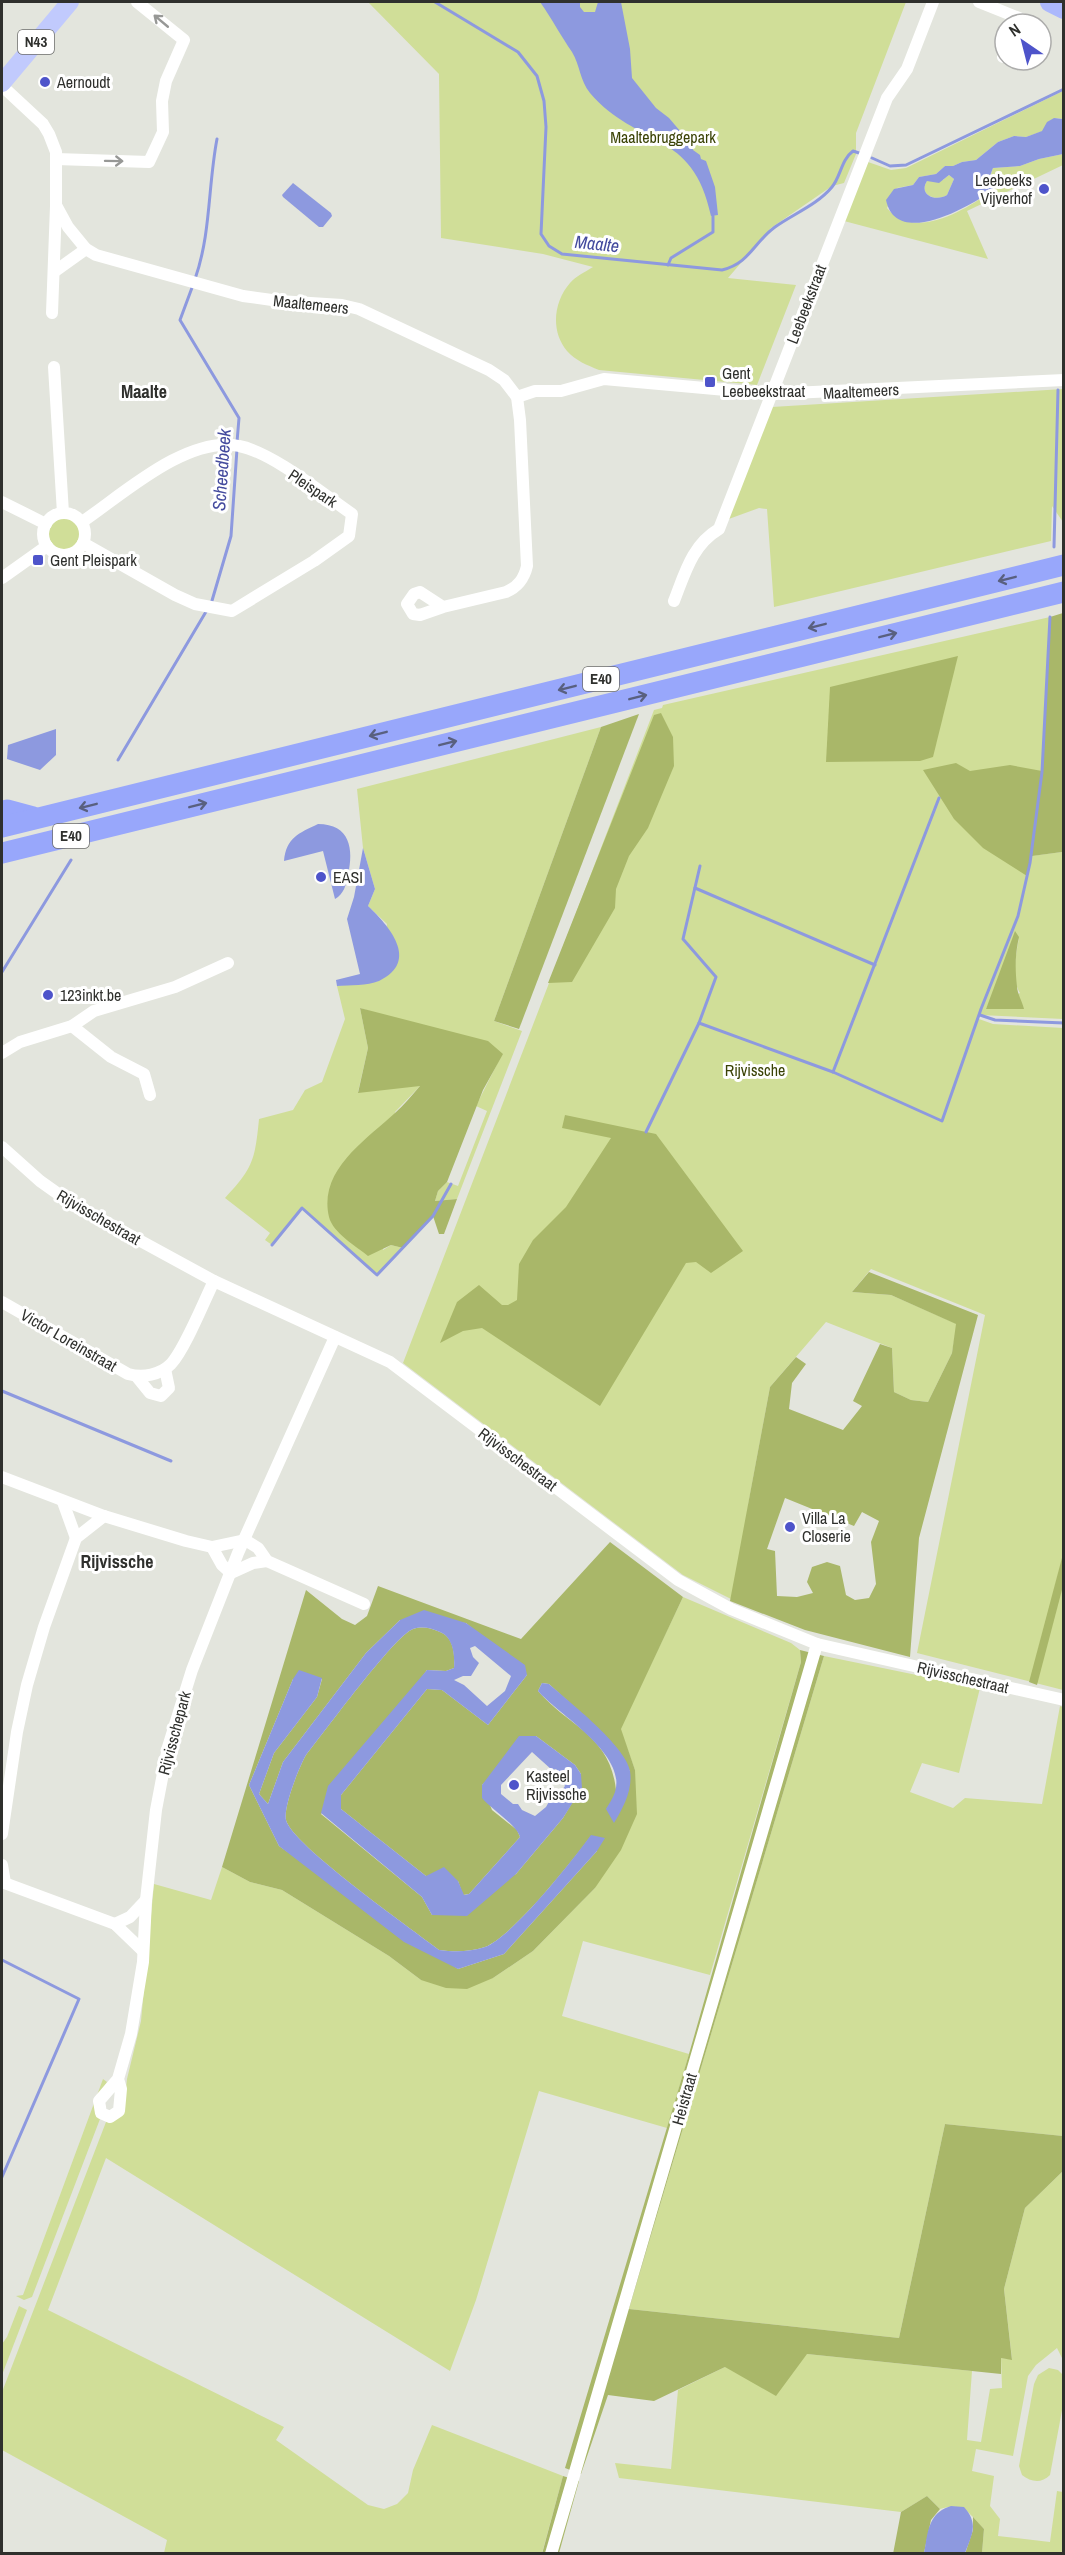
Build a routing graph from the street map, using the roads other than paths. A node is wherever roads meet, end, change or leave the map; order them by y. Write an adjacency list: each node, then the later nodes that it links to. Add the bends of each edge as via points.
1 (58, 2): 9 (main road, N43)
2 (70, 2): 10 (main road, N43)
3 (137, 2): 11 (street, one-way to 3, via 149,162 163,132 166,81 184,40)
4 (933, 2): 18 (street, Leebeekstraat, via 908,69 887,98)
5 (980, 2): 8 (street)
6 (1050, 2): 7 (highway)
7 (1064, 9)
8 (1005, 12)
9 (2, 69)
10 (2, 85): 11 (street, via 43,124)
11 (56, 159): 12 (street)
12 (56, 205): 13 (street, Maaltemeers); 14 (street)
13 (87, 249): 14 (street); 19 (street, Maaltemeers, via 96,255 243,296 358,309 489,370 504,380)
14 (54, 272): 15 (street)
15 (52, 313)
16 (54, 367): 21 (street)
17 (1064, 380): 18 (street, Maaltemeers)
18 (771, 394): 19 (street, Maaltemeers, via 604,379 561,391 535,391); 29 (street, Leebeekstraat, via 719,529 696,548)
19 (517, 397): 30 (street, via 525,575 514,589)
20 (2, 502): 23 (street)
21 (63, 513): 22 (street); 23 (street)
22 (82, 522): 24 (street); 24 (street, Pleispark, via 173,461 216,445 235,445 277,463 352,514 349,536 232,611 175,595)
23 (46, 524): 25 (street, via 43,534)
24 (83, 543): 25 (street, via 76,552 65,555 54,553)
25 (47, 546): 27 (street)
26 (1064, 565): 32 (highway, E40, one-way to 32)
27 (2, 578)
28 (1064, 592): 34 (highway, E40, one-way to 28)
29 (674, 601)
30 (443, 607)
31 (2, 812): 32 (highway)
32 (37, 818): 33 (highway, E40)
33 (2, 827)
34 (2, 853)
35 (228, 963): 36 (street, via 175,987 94,1011)
36 (72, 1026): 37 (street, via 20,1042); 38 (street, via 111,1057 141,1071)
37 (2, 1053)
38 (150, 1095)
39 (2, 1147): 40 (street, Rijvisschestraat, via 70,1203)
40 (214, 1281): 42 (street, Rijvisschestraat); 43 (street, Victor Loreinstraat, via 176,1357)
41 (2, 1302): 44 (street, Victor Loreinstraat)
42 (335, 1337): 49 (street, Rijvisschepark); 54 (street, Rijvisschestraat, via 390,1362 694,1591)
43 (165, 1369): 44 (street, Victor Loreinstraat); 44 (street, Victor Loreinstraat, via 169,1388 161,1396 150,1393)
44 (137, 1377)
45 (2, 1477): 46 (street)
46 (63, 1502): 47 (street); 48 (street)
47 (104, 1516): 48 (street); 50 (street)
48 (76, 1538): 56 (street, via 27,1685)
49 (245, 1540): 50 (street); 51 (street, via 258,1548); 52 (street, Rijvisschepark)
50 (212, 1547): 52 (street)
51 (267, 1561): 52 (street); 53 (street)
52 (231, 1573): 59 (street, Rijvisschepark, via 192,1670 168,1747)
53 (364, 1604)
54 (817, 1644): 55 (street, Rijvisschestraat); 63 (street, Heistraat)
55 (1064, 1700)
56 (2, 1834)
57 (2, 1865): 58 (street)
58 (3, 1882): 60 (street)
59 (146, 1900): 60 (street, via 130,1917); 61 (street, Rijvisschepark)
60 (115, 1924): 61 (street)
61 (142, 1950): 62 (street, Rijvisschepark, via 138,1998)
62 (118, 2079)
63 (551, 2553)

